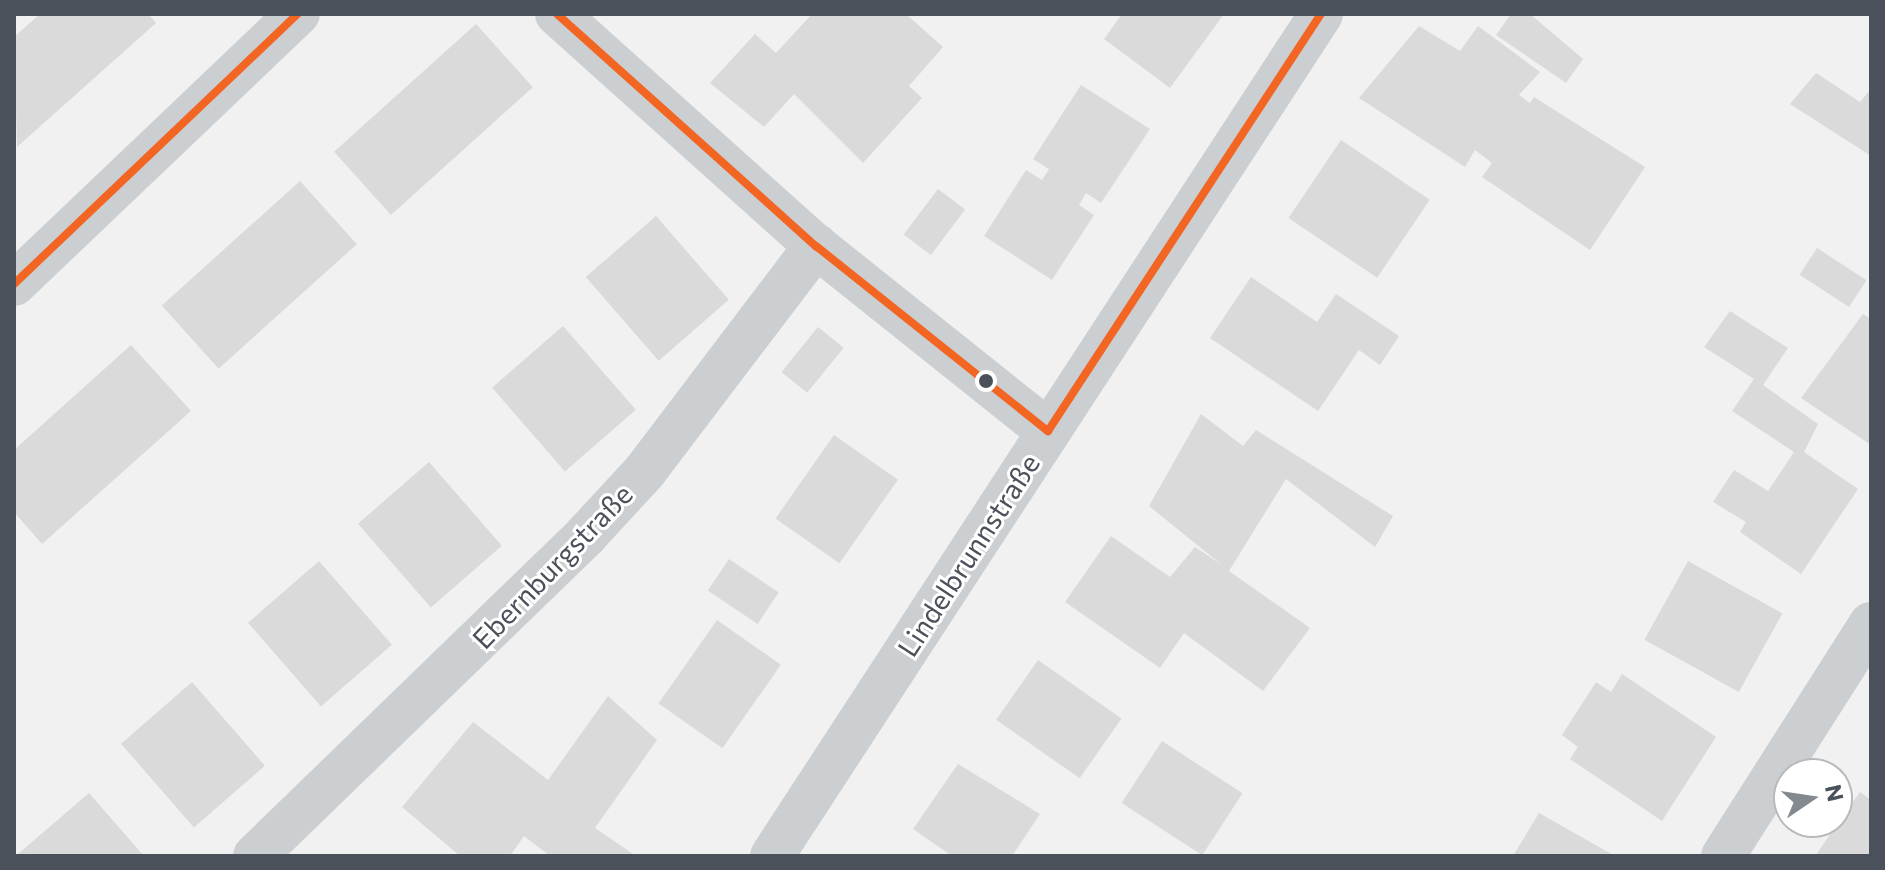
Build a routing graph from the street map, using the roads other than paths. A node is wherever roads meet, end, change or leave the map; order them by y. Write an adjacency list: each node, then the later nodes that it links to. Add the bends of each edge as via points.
1 (298, 14): 5 (street)
2 (557, 14): 4 (street)
3 (1321, 14): 6 (street, Lindelbrunnstraße)
4 (816, 246): 6 (street); 8 (street, Ebernburgstraße, via 645,471 586,535)
5 (14, 284)
6 (1048, 431): 9 (street, Lindelbrunnstraße)
7 (1871, 624): 10 (street)
8 (255, 856)
9 (772, 856)
10 (1723, 856)

